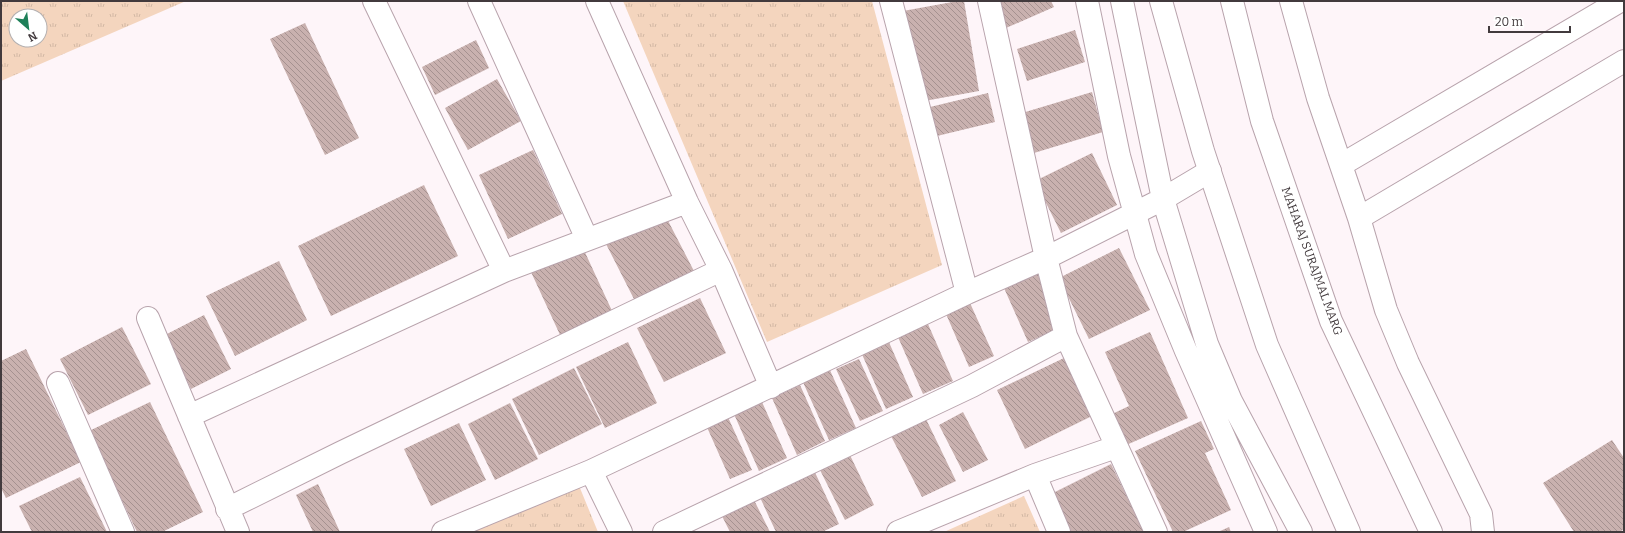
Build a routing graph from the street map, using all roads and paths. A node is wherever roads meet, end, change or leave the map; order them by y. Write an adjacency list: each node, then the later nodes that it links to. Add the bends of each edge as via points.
1 (374, 1): 22 (street)
2 (479, 1): 19 (street)
3 (597, 1): 16 (street)
4 (891, 1): 23 (street)
5 (989, 1): 20 (street)
6 (1087, 1): 17 (street, via 1119,156)
7 (1122, 1): 15 (street)
8 (1161, 1): 14 (street)
9 (1232, 1): 44 (street, MAHARAJ SURAJMAL MARG, via 1262,121 1331,321)
10 (1291, 1): 13 (street, via 1318,98)
11 (1620, 1): 13 (street)
12 (1624, 61): 18 (street)
13 (1341, 165): 18 (street)
14 (1210, 171): 15 (street); 43 (street, via 1267,345)
15 (1163, 199): 17 (street); 42 (street, via 1210,351 1231,402)
16 (687, 202): 19 (street); 21 (street)
17 (1135, 213): 20 (street); 41 (street, via 1146,254)
18 (1359, 218): 45 (street, via 1386,310 1408,363 1481,514)
19 (587, 239): 22 (street)
20 (1046, 258): 23 (street); 25 (street)
21 (721, 270): 27 (street); 32 (street)
22 (504, 271): 28 (street)
23 (967, 292): 27 (street)
24 (148, 318): 28 (street)
25 (1066, 336): 29 (street); 37 (street, via 972,386)
26 (58, 383): 33 (street)
27 (771, 387): 30 (street)
28 (189, 416): 32 (street)
29 (1116, 446): 31 (street); 40 (street)
30 (591, 471): 35 (street); 36 (street)
31 (1034, 476): 38 (street); 39 (street)
32 (227, 509): 34 (street)
33 (122, 532)
34 (238, 532)
35 (443, 532)
36 (621, 532)
37 (664, 532)
38 (898, 532)
39 (1059, 532)
40 (1156, 532)
41 (1266, 532)
42 (1302, 532)
43 (1349, 532)
44 (1431, 532)
45 (1483, 532)

